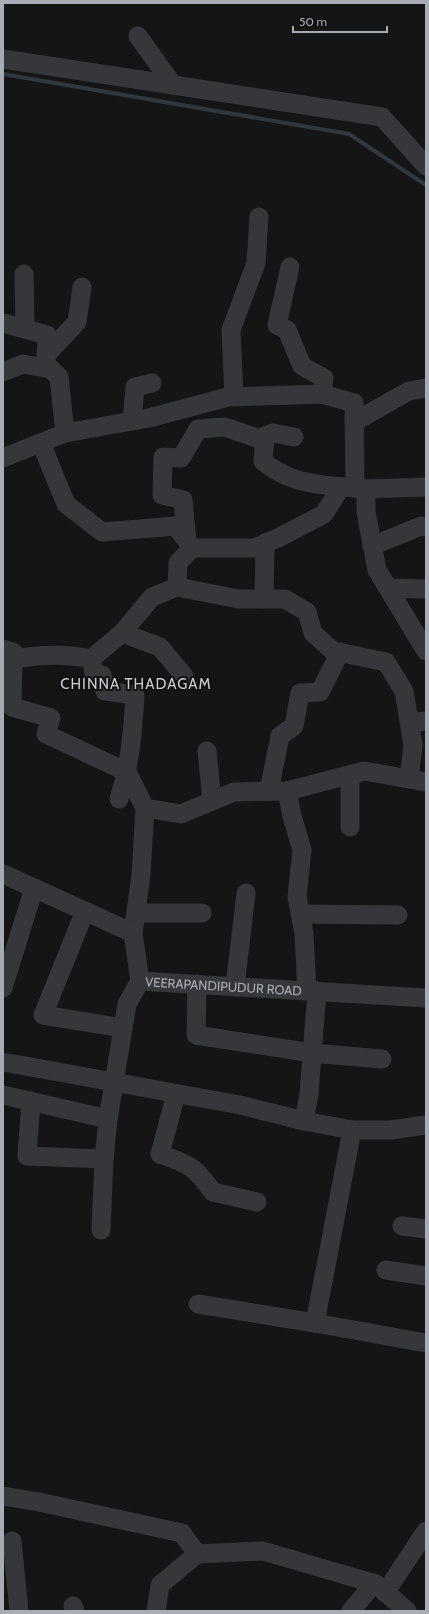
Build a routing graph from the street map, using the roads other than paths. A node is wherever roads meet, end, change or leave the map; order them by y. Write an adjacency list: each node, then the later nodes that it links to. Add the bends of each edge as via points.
1 (138, 36): 3 (street)
2 (3, 59): 3 (street)
3 (173, 85): 4 (street, via 382,116)
4 (426, 166)
5 (259, 217): 16 (street, via 256,263 231,330)
6 (290, 267): 15 (street, via 277,326 287,330 302,366 324,378)
7 (24, 274): 10 (street)
8 (82, 287): 11 (street, via 77,322)
9 (3, 323): 10 (street)
10 (25, 329): 11 (street, via 48,335)
11 (49, 362): 12 (street, via 22,364); 19 (street, via 59,377)
12 (3, 372)
13 (152, 383): 17 (street, via 135,387)
14 (426, 388): 18 (street, via 408,391)
15 (322, 394): 16 (street); 18 (street, via 354,403)
16 (234, 396): 17 (street)
17 (132, 421): 19 (street)
18 (354, 422): 25 (street)
19 (65, 433): 22 (street)
20 (294, 437): 21 (street, via 273,433 265,436)
21 (265, 441): 25 (street, via 262,461 281,474 302,481); 28 (street, via 225,427 198,428 180,458 163,457 162,496 183,500)
22 (41, 443): 23 (street); 28 (street, via 66,504 102,532 176,526)
23 (3, 458)
24 (426, 487): 25 (street)
25 (354, 488): 27 (street, via 324,514); 29 (street, via 366,512)
26 (426, 527): 29 (street, via 421,526)
27 (265, 543): 28 (street, via 254,548); 33 (street)
28 (190, 545): 30 (street, via 178,563)
29 (372, 546): 31 (street, via 377,570)
30 (177, 587): 33 (street, via 238,599); 34 (street, via 152,597)
31 (388, 588): 32 (street); 35 (street)
32 (426, 590)
33 (264, 599): 36 (street, via 285,599 307,612 313,633 332,651)
34 (122, 633): 38 (street); 39 (street, via 160,647)
35 (426, 651)
36 (340, 652): 41 (street, via 386,662 404,691); 46 (street, via 320,692 300,693 294,726 280,736)
37 (8, 654): 38 (street); 40 (street)
38 (91, 658): 43 (street, via 94,672 102,675 105,691 135,695)
39 (184, 676)
40 (8, 704): 43 (street, via 51,718 46,734)
41 (418, 722): 45 (street, via 413,745)
42 (207, 751): 48 (street)
43 (127, 772): 47 (street); 49 (street)
44 (350, 775): 45 (street, via 364,771); 46 (street); 50 (street)
45 (418, 781)
46 (278, 791): 48 (street, via 234,792); 57 (street, via 292,816 302,850 297,896)
47 (119, 799)
48 (212, 801): 49 (street, via 181,814)
49 (145, 808): 55 (street, VEERAPANDIPUDUR ROAD)
50 (350, 827)
51 (3, 874): 52 (street)
52 (34, 888): 54 (street); 61 (street)
53 (246, 893): 63 (street)
54 (84, 911): 59 (street); 66 (street, via 43,1014)
55 (136, 913): 56 (street); 59 (street, VEERAPANDIPUDUR ROAD)
56 (202, 913)
57 (301, 914): 58 (street); 64 (street)
58 (398, 915)
59 (133, 933): 60 (street, VEERAPANDIPUDUR ROAD)
60 (140, 981): 62 (street, VEERAPANDIPUDUR ROAD); 66 (street, via 127,1004)
61 (4, 983)
62 (197, 984): 63 (street, VEERAPANDIPUDUR ROAD); 67 (street, via 196,1035)
63 (235, 987): 64 (street, VEERAPANDIPUDUR ROAD)
64 (312, 991): 65 (street, VEERAPANDIPUDUR ROAD); 67 (street)
65 (426, 998)
66 (123, 1028): 70 (street)
67 (312, 1053): 68 (street); 75 (street, via 310,1094)
68 (382, 1059)
69 (3, 1062): 70 (street)
70 (114, 1083): 71 (street); 74 (street)
71 (176, 1094): 75 (street, via 240,1105); 79 (street, via 160,1154 189,1164 213,1192)
72 (3, 1095): 73 (street)
73 (31, 1102): 74 (street); 78 (street, via 27,1156)
74 (108, 1119): 78 (street)
75 (304, 1121): 77 (street)
76 (426, 1124): 77 (street, via 391,1130)
77 (352, 1130): 86 (street)
78 (104, 1159): 82 (street)
79 (257, 1202)
80 (402, 1226): 81 (street)
81 (426, 1229)
82 (101, 1230)
83 (386, 1270): 84 (street)
84 (426, 1276)
85 (198, 1304): 86 (street)
86 (315, 1323): 87 (street)
87 (426, 1343)
88 (3, 1496): 91 (street, via 182,1533)
89 (426, 1531): 92 (street)
90 (12, 1541): 93 (street)
91 (197, 1554): 92 (street, via 263,1551); 94 (street, via 160,1585)
92 (379, 1588): 95 (street); 96 (street)
93 (19, 1611)
94 (156, 1611)
95 (351, 1611)
96 (407, 1611)

